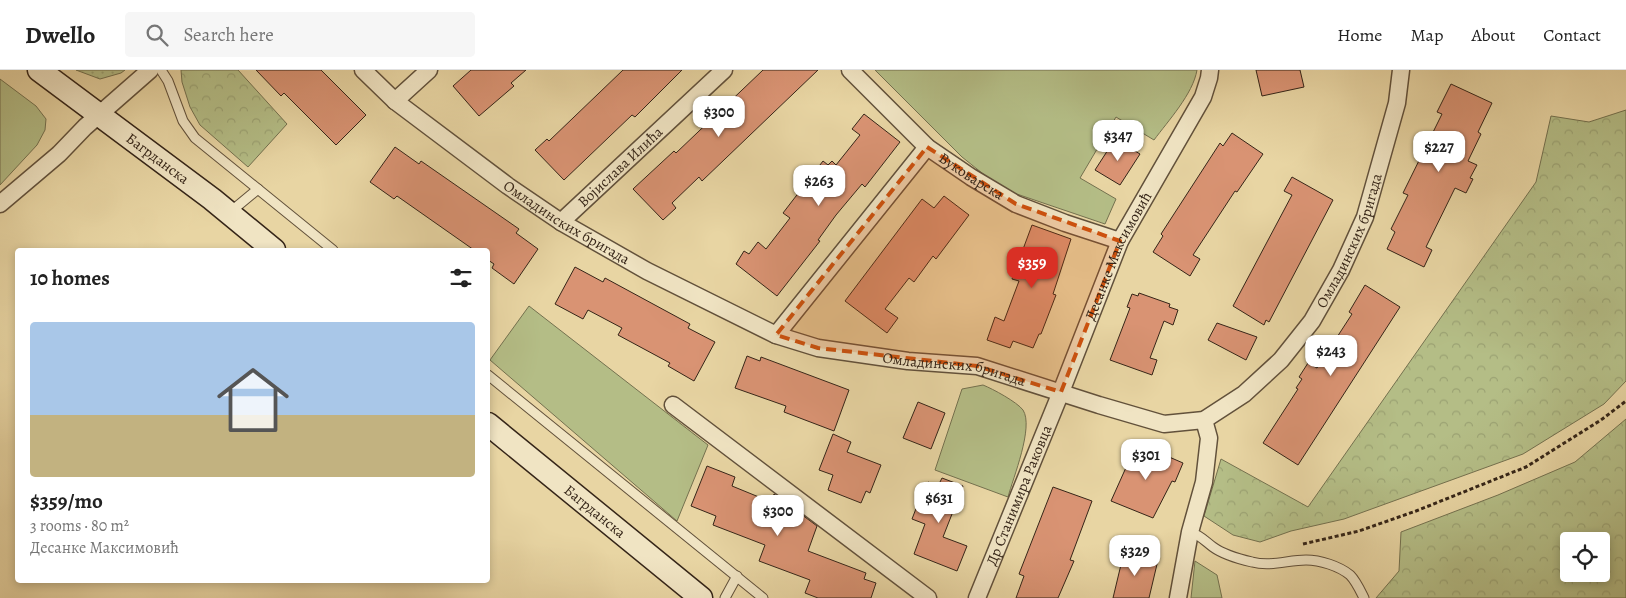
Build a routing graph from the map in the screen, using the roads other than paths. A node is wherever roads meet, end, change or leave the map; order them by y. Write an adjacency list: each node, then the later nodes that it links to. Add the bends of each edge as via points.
1 (39, 70): 11 (main road, Багрданска)
2 (150, 70): 11 (street)
3 (161, 70): 13 (lane, via 183,121 195,138)
4 (364, 70): 10 (street, Омладинских бригада)
5 (429, 70): 10 (street)
6 (724, 70): 16 (street, Војислава Илића)
7 (850, 70): 12 (street, Вуковарска)
8 (1210, 70): 17 (street, Десанке Максимовић, via 1203,98)
9 (1401, 70): 24 (street, Омладинских бригада, via 1397,103 1365,217 1341,270 1312,321 1281,360 1244,394)
10 (394, 101): 16 (street, Омладинских бригада)
11 (99, 115): 14 (street); 15 (main road, Багрданска)
12 (927, 147): 17 (street, Вуковарска, via 1016,204); 20 (street)
13 (258, 189): 15 (lane); 19 (lane)
14 (0, 204)
15 (228, 213): 18 (main road, Багрданска)
16 (562, 222): 20 (street, Омладинских бригада, via 646,271)
17 (1120, 241): 22 (street, Десанке Максимовић)
18 (272, 248)
19 (331, 248)
20 (776, 335): 22 (street, Омладинских бригада, via 818,348 908,361 977,366)
21 (490, 377): 27 (lane)
22 (1061, 392): 24 (street, Омладинских бригада, via 1164,424); 32 (street, Др Станимира Раковца)
23 (673, 405): 31 (street)
24 (1204, 420): 26 (street, via 1209,438 1204,482)
25 (490, 426): 28 (main road, Багрданска)
26 (1190, 532): 33 (street); 34 (lane, via 1213,548 1254,563 1274,565 1307,560 1326,563 1350,575)
27 (737, 576): 29 (lane); 30 (lane)
28 (701, 598)
29 (725, 598)
30 (763, 598)
31 (928, 598)
32 (976, 598)
33 (1178, 598)
34 (1364, 598)

